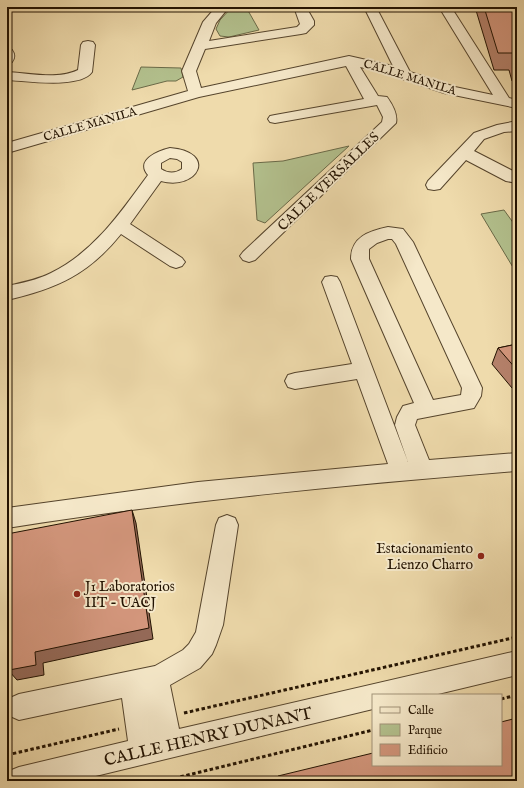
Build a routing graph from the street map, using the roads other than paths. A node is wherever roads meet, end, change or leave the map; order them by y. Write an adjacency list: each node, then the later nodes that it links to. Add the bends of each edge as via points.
1 (223, 7): 6 (street, via 210,22)
2 (300, 7): 6 (street, via 307,21 307,25 301,30)
3 (370, 7): 10 (street)
4 (452, 11): 16 (street)
5 (88, 46): 12 (street, via 85,72 81,75)
6 (200, 46): 14 (street, via 189,71)
7 (7, 53): 8 (street)
8 (7, 58)
9 (353, 61): 10 (street, CALLE MANILA, via 373,64); 14 (street, CALLE MANILA); 15 (street, CALLE VERSALLES)
10 (404, 74): 16 (street, CALLE MANILA, via 453,91)
11 (7, 76): 12 (street)
12 (34, 79): 13 (street, via 24,83)
13 (7, 84)
14 (203, 92): 19 (street, CALLE MANILA)
15 (378, 100): 17 (street); 25 (street, CALLE VERSALLES, via 390,117 389,123)
16 (510, 103)
17 (275, 119)
18 (517, 126): 20 (street, via 479,136)
19 (7, 148)
20 (463, 152): 22 (street); 23 (street)
21 (157, 175): 24 (street)
22 (517, 178)
23 (434, 185)
24 (119, 225): 26 (street); 28 (street, via 99,249 66,275 45,284)
25 (249, 256)
26 (176, 262)
27 (331, 282): 29 (street)
28 (7, 293)
29 (364, 370): 30 (street); 33 (street)
30 (295, 381)
31 (427, 409): 31 (street, via 467,402 472,388 404,242 397,233 384,233 364,243 360,250 360,260); 33 (street, via 410,412 407,417 405,425)
32 (517, 462): 33 (street)
33 (411, 470): 34 (street, via 207,490)
34 (7, 518)
35 (227, 524): 37 (street, via 208,638 194,658 180,667)
36 (517, 663): 38 (street)
37 (144, 680): 40 (street); 41 (street, via 164,718); 42 (street, via 138,724)
38 (383, 694)
39 (372, 696): 41 (street, CALLE HENRY DUNANT)
40 (19, 707)
41 (169, 744): 42 (street, CALLE HENRY DUNANT)
42 (143, 751): 43 (street, CALLE HENRY DUNANT)
43 (19, 781)

